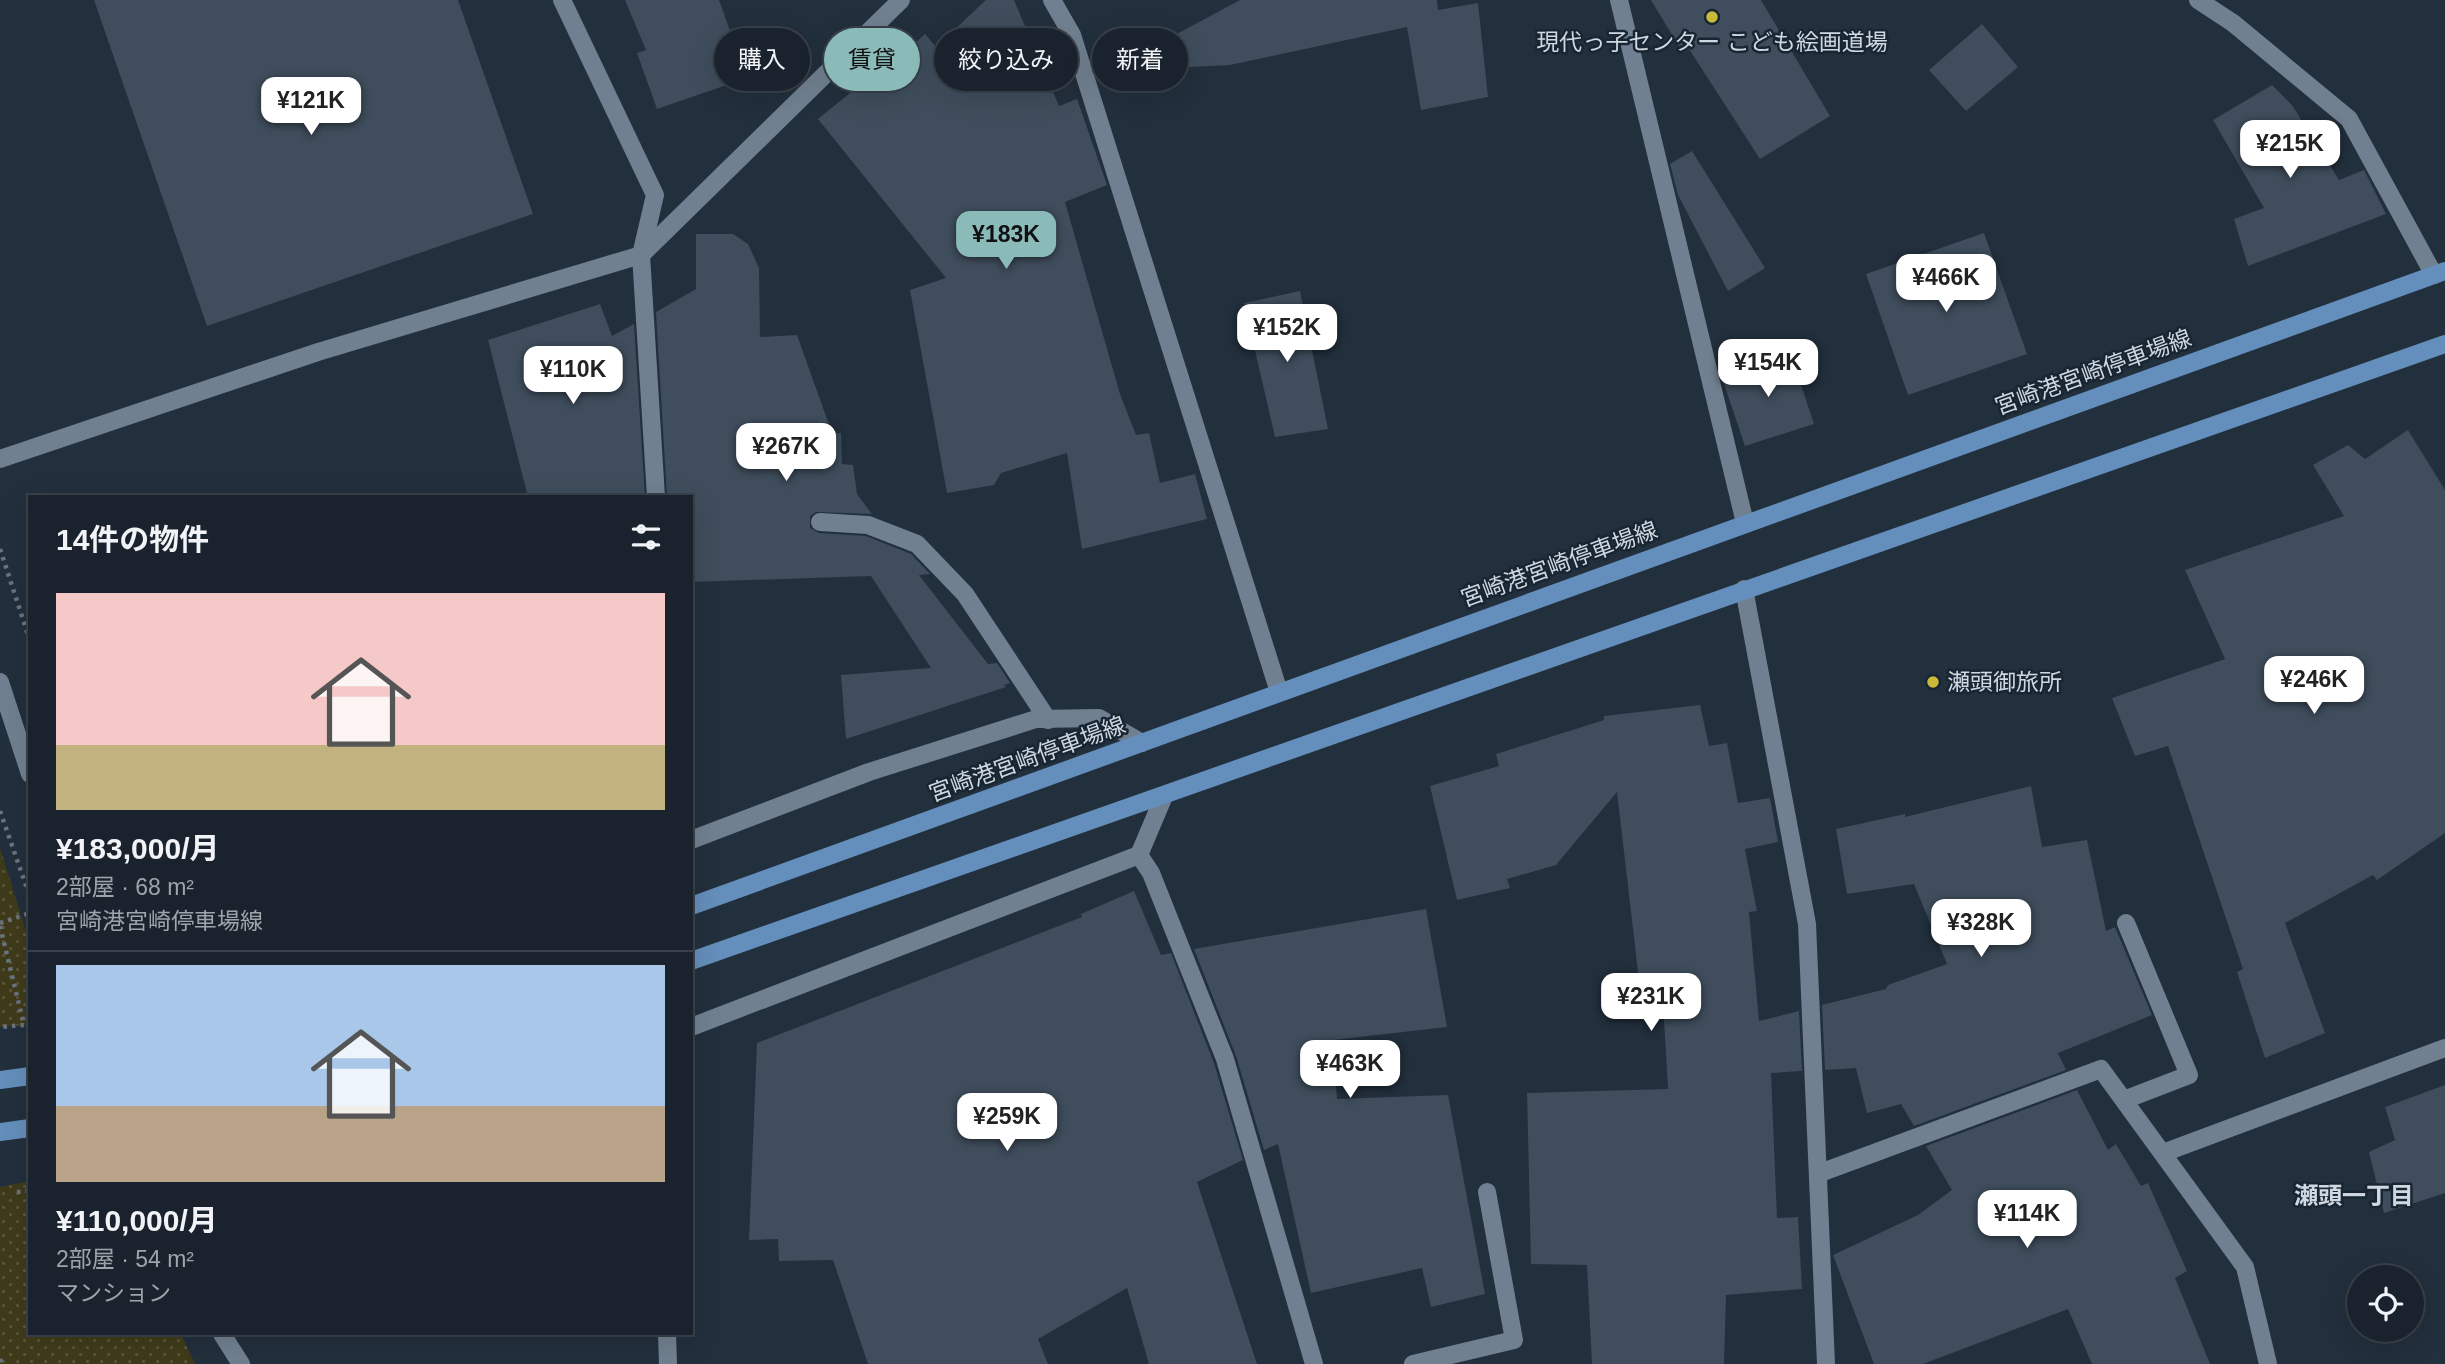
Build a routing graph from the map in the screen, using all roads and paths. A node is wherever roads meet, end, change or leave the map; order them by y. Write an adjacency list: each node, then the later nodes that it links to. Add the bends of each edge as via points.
1 (562, 0): 6 (street, via 655,195)
2 (901, 0): 6 (street)
3 (1052, 0): 17 (street, via 1072,35)
4 (1619, 0): 12 (street)
5 (2198, 0): 7 (street, via 2233,23 2349,119)
6 (641, 255): 9 (street, via 318,352); 10 (street)
7 (2439, 273): 12 (main road, 宮崎港宮崎停車場線)
8 (2445, 344): 14 (main road)
9 (0, 458)
10 (656, 495)
11 (820, 522): 18 (street, via 868,525 917,544 964,594)
12 (1745, 523): 17 (main road, 宮崎港宮崎停車場線)
13 (0, 549): 15 (path)
14 (1744, 589): 21 (main road); 40 (street, via 1807,924)
15 (28, 635)
16 (0, 682): 20 (street)
17 (1279, 692): 19 (main road, 宮崎港宮崎停車場線)
18 (1048, 720): 19 (street, via 1099,718); 23 (street, via 1037,719 869,772)
19 (1142, 743): 26 (main road, 宮崎港宮崎停車場線)
20 (28, 768)
21 (1164, 796): 24 (street); 30 (main road)
22 (0, 811): 25 (path)
23 (693, 839)
24 (1139, 855): 31 (street); 50 (street, via 1151,873 1225,1059)
25 (28, 891)
26 (693, 905)
27 (28, 914): 29 (path)
28 (2126, 923): 36 (street, via 2189,1075)
29 (0, 925): 32 (path, via 24,1026)
30 (693, 960)
31 (693, 1026)
32 (0, 1027)
33 (2445, 1048): 39 (street)
34 (28, 1076): 35 (main road)
35 (0, 1080)
36 (2124, 1100): 39 (street); 40 (street, via 2101,1069)
37 (28, 1128): 38 (main road)
38 (0, 1132)
39 (2163, 1153): 53 (street, via 2245,1268)
40 (1820, 1173): 52 (street)
41 (28, 1191): 42 (path)
42 (17, 1192)
43 (1487, 1192): 51 (street, via 1514,1340)
44 (223, 1335): 48 (street)
45 (667, 1335): 49 (street)
46 (0, 1359): 47 (path)
47 (2, 1364)
48 (241, 1364)
49 (668, 1364)
50 (1314, 1364)
51 (1413, 1364)
52 (1826, 1364)
53 (2268, 1364)

